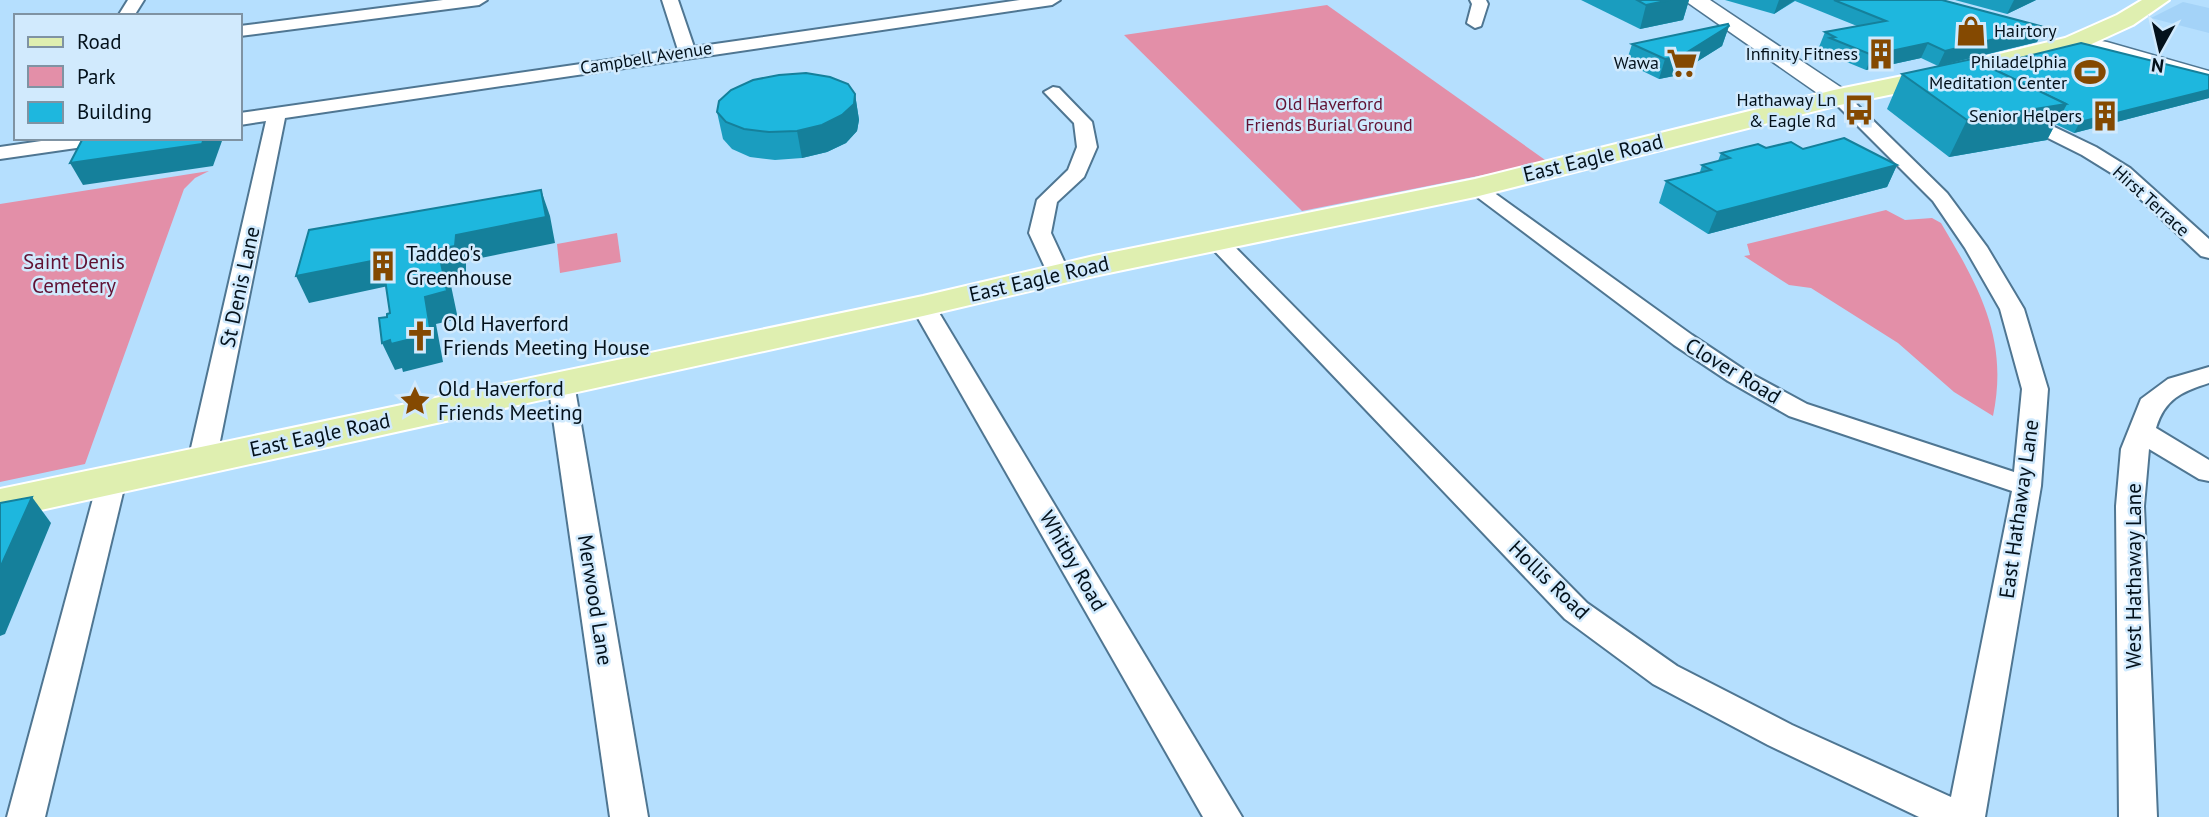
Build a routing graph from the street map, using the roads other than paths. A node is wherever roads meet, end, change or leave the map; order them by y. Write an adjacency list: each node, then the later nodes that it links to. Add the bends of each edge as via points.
1 (479, 0): 9 (street)
2 (670, 0): 11 (street)
3 (1052, 0): 11 (street, Campbell Avenue)
4 (1478, 0): 7 (street)
5 (1695, 0): 14 (street)
6 (2158, 0): 10 (main road, East Eagle Road)
7 (1475, 23)
8 (2026, 29): 10 (main road)
9 (242, 31)
10 (2074, 43): 12 (street); 14 (main road, East Eagle Road, via 1953,82)
11 (687, 52): 16 (street, Campbell Avenue)
12 (2209, 79)
13 (1053, 92): 24 (street, via 1083,122 1087,147 1077,173 1047,200 1040,233)
14 (1839, 97): 21 (main road, East Eagle Road); 32 (street, East Hathaway Lane, via 1940,197 2012,309 2035,389)
15 (1999, 105): 23 (street, Hirst Terrace, via 2123,172)
16 (277, 114): 17 (street, Campbell Avenue); 29 (street, St Denis Lane)
17 (242, 119)
18 (78, 140): 19 (street)
19 (40, 143): 20 (street)
20 (0, 153)
21 (1475, 188): 22 (main road, East Eagle Road); 32 (street, Clover Road, via 1683,340 1798,410)
22 (1216, 241): 24 (main road, East Eagle Road); 37 (street, Hollis Road, via 1576,611 1665,675 1780,735)
23 (2209, 251)
24 (1059, 274): 25 (main road, East Eagle Road)
25 (923, 306): 27 (main road, East Eagle Road); 36 (street, Whitby Road)
26 (2209, 375): 28 (street, West Hathaway Lane, via 2177,385 2150,405)
27 (561, 383): 29 (main road, East Eagle Road); 35 (street, Merwood Lane)
28 (2143, 432): 30 (street); 39 (street, West Hathaway Lane, via 2135,449 2130,506)
29 (202, 461): 31 (main road, East Eagle Road)
30 (2209, 472)
31 (112, 480): 33 (main road, East Eagle Road); 34 (street)
32 (2027, 486): 38 (street, East Hathaway Lane)
33 (0, 504)
34 (26, 817)
35 (629, 817)
36 (1223, 817)
37 (1957, 817)
38 (1966, 817)
39 (2138, 817)

